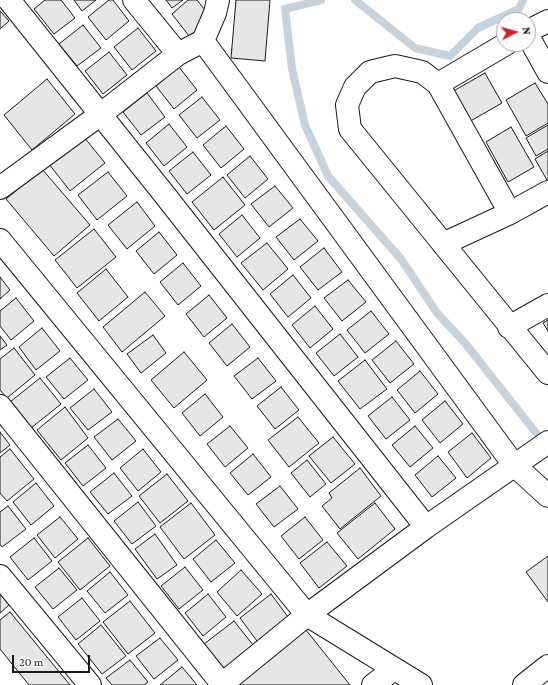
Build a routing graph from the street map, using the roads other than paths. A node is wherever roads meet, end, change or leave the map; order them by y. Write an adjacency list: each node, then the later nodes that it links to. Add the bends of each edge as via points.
1 (9, 0): 12 (street)
2 (134, 0): 9 (street)
3 (218, 0): 6 (street)
4 (548, 21): 5 (street)
5 (536, 27)
6 (203, 41): 9 (street); 23 (street)
7 (496, 50): 11 (street)
8 (536, 50): 10 (street)
9 (178, 54): 12 (street)
10 (548, 72)
11 (438, 84): 15 (street); 17 (street, via 422,72 394,66 370,72 355,87 347,105 350,129)
12 (101, 114): 13 (street); 25 (street)
13 (0, 188)
14 (548, 192): 15 (street)
15 (510, 213): 17 (street)
16 (0, 240): 27 (street)
17 (443, 244): 19 (street)
18 (548, 305): 19 (street)
19 (509, 327): 20 (street)
20 (548, 373)
21 (0, 406): 30 (street)
22 (548, 442): 23 (street)
23 (522, 460): 24 (street); 25 (street)
24 (548, 496)
25 (426, 527): 27 (street)
26 (0, 576): 31 (street)
27 (307, 615): 29 (street); 30 (street)
28 (548, 666): 34 (street)
29 (394, 669): 32 (street); 33 (street)
30 (222, 684)
31 (90, 685)
32 (373, 685)
33 (421, 685)
34 (524, 685)

